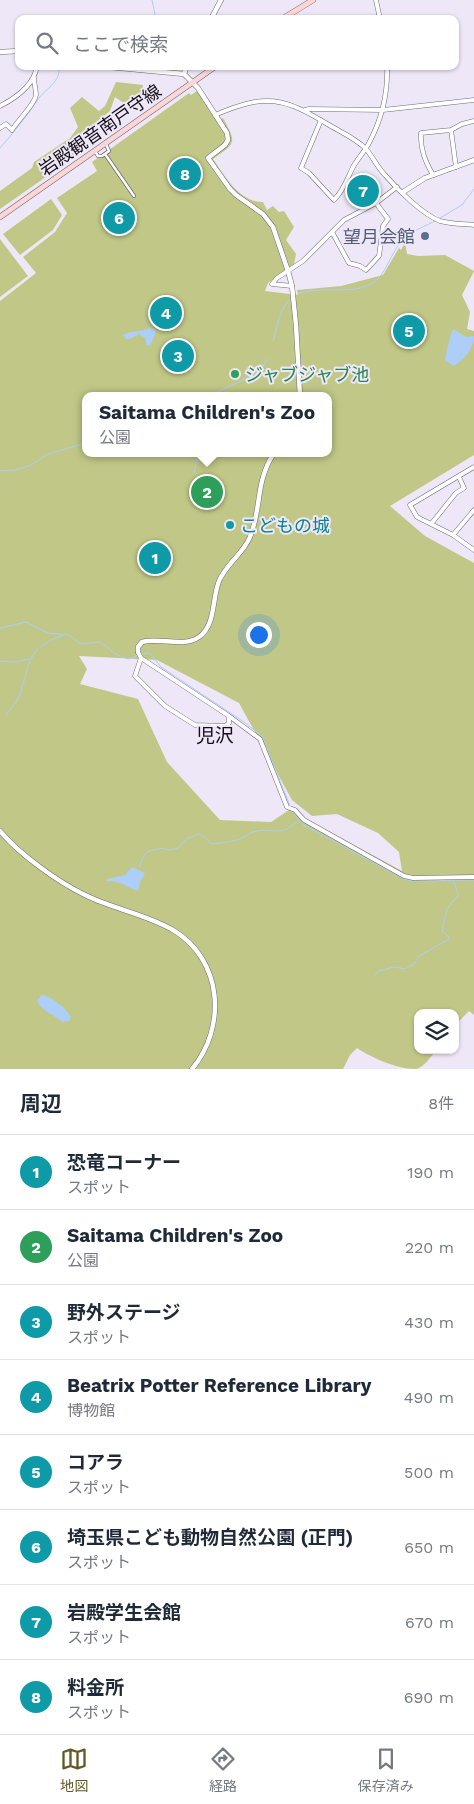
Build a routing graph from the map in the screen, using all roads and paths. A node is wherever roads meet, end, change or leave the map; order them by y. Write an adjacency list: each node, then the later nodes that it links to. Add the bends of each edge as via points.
1 (221, 0): 4 (street)
2 (313, 0): 5 (main road)
3 (376, 0): 6 (street)
4 (212, 15)
5 (289, 15)
6 (379, 15)
7 (15, 50): 8 (street)
8 (0, 52)
9 (36, 70): 15 (street)
10 (142, 70): 14 (street)
11 (186, 70): 14 (street)
12 (210, 70): 16 (main road, 岩殿観音南戸守線)
13 (387, 70): 20 (street)
14 (184, 74): 16 (street)
15 (34, 78): 18 (street, via 21,92); 24 (street, via 34,104 12,130 6,124)
16 (193, 82): 21 (street); 26 (main road, 岩殿観音南戸守線)
17 (474, 100): 20 (street)
18 (0, 106)
19 (305, 110): 20 (street); 21 (street, via 261,101 242,104); 22 (street)
20 (383, 110): 27 (street)
21 (216, 115): 40 (street, via 228,140 208,158 236,195 269,221)
22 (321, 120): 27 (street); 27 (street, via 301,168 334,200 342,192)
23 (474, 121): 25 (street)
24 (0, 128)
25 (451, 130): 31 (street); 32 (street, via 421,133 421,148)
26 (105, 143): 28 (main road, 岩殿観音南戸守線); 29 (street, via 109,151)
27 (365, 148): 33 (street)
28 (95, 151): 29 (street, via 98,156); 37 (main road, 岩殿観音南戸守線)
29 (105, 154): 35 (street)
30 (474, 160): 31 (street)
31 (456, 167): 32 (street)
32 (433, 175): 34 (street)
33 (397, 187): 34 (street); 36 (street)
34 (403, 192): 38 (street, via 432,217)
35 (134, 196)
36 (376, 204): 39 (street, via 344,220); 39 (street, via 388,219 383,226 379,256 366,270 349,264)
37 (0, 217)
38 (474, 225)
39 (332, 232): 40 (street)
40 (288, 271): 41 (street); 41 (street, via 272,284)
41 (292, 286): 42 (street)
42 (300, 392)
43 (271, 457): 50 (street, via 261,480 249,540 219,580 207,628 197,638 186,641 142,642 138,647)
44 (474, 467): 45 (street)
45 (458, 477): 47 (street, via 464,488 456,493); 47 (street, via 410,505 417,517)
46 (474, 510): 48 (street)
47 (431, 524): 48 (street)
48 (454, 535): 49 (street)
49 (474, 550)
50 (140, 656): 51 (street); 51 (street, via 135,676 173,712 194,725 225,726 229,723)
51 (229, 716): 53 (street, via 260,739 291,808 304,820 404,876)
52 (0, 831): 54 (street, via 23,854 84,895 163,924 193,945 211,976 216,1002 212,1034)
53 (474, 878)
54 (192, 1069)

